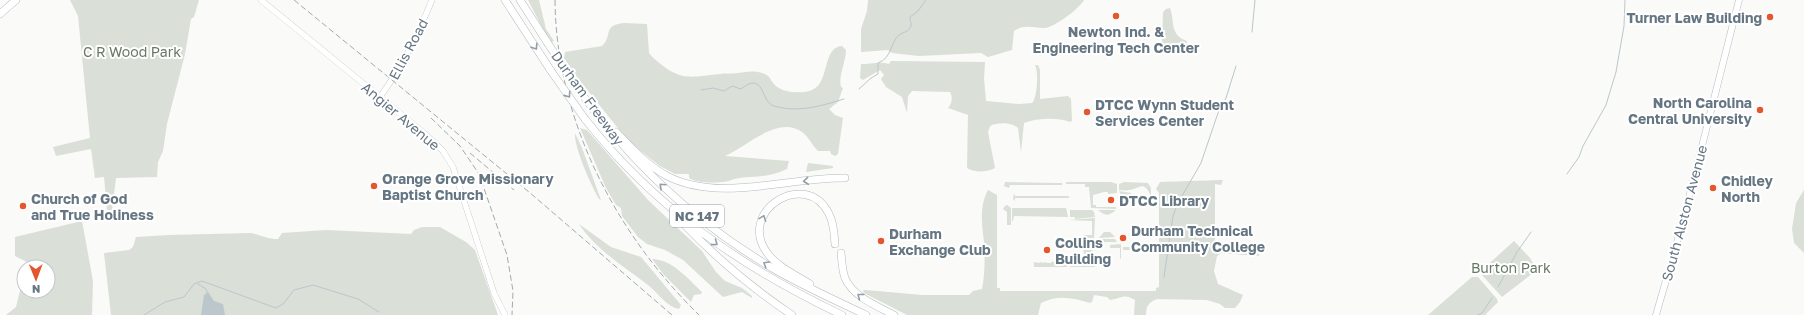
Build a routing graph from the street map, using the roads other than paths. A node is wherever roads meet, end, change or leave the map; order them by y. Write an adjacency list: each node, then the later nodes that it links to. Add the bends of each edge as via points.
1 (16, 0): 7 (highway)
2 (261, 0): 9 (main road, Angier Avenue)
3 (432, 0): 9 (main road, Ellis Road, via 410,50)
4 (505, 0): 11 (highway, Durham Freeway / NC 147, one-way to 11, bridge, via 585,119 623,163)
5 (520, 0): 8 (highway, Durham Freeway / NC 147, bridge)
6 (1739, 0): 20 (main road, South Alston Avenue, via 1682,225)
7 (0, 14)
8 (576, 86): 10 (highway, one-way to 8, via 723,188 701,187 680,181 660,172 641,158); 14 (highway, Durham Freeway / NC 147, one-way to 8, via 769,266 694,214 624,148)
9 (380, 96): 15 (main road, Angier Avenue, via 428,136 450,161 494,293)
10 (845, 178)
11 (662, 202): 16 (highway, via 728,267); 17 (highway, Durham Freeway / NC 147, one-way to 17, via 704,235 753,268)
12 (835, 244): 14 (highway, one-way to 12, via 770,257 761,240 761,220 768,207 780,198 797,194 809,196 828,212 833,225)
13 (841, 253): 19 (highway, one-way to 13, via 864,298 850,286 844,276)
14 (850, 307): 18 (highway, Durham Freeway / NC 147)
15 (505, 315)
16 (792, 315)
17 (842, 315)
18 (866, 315)
19 (894, 315)
20 (1656, 315)

